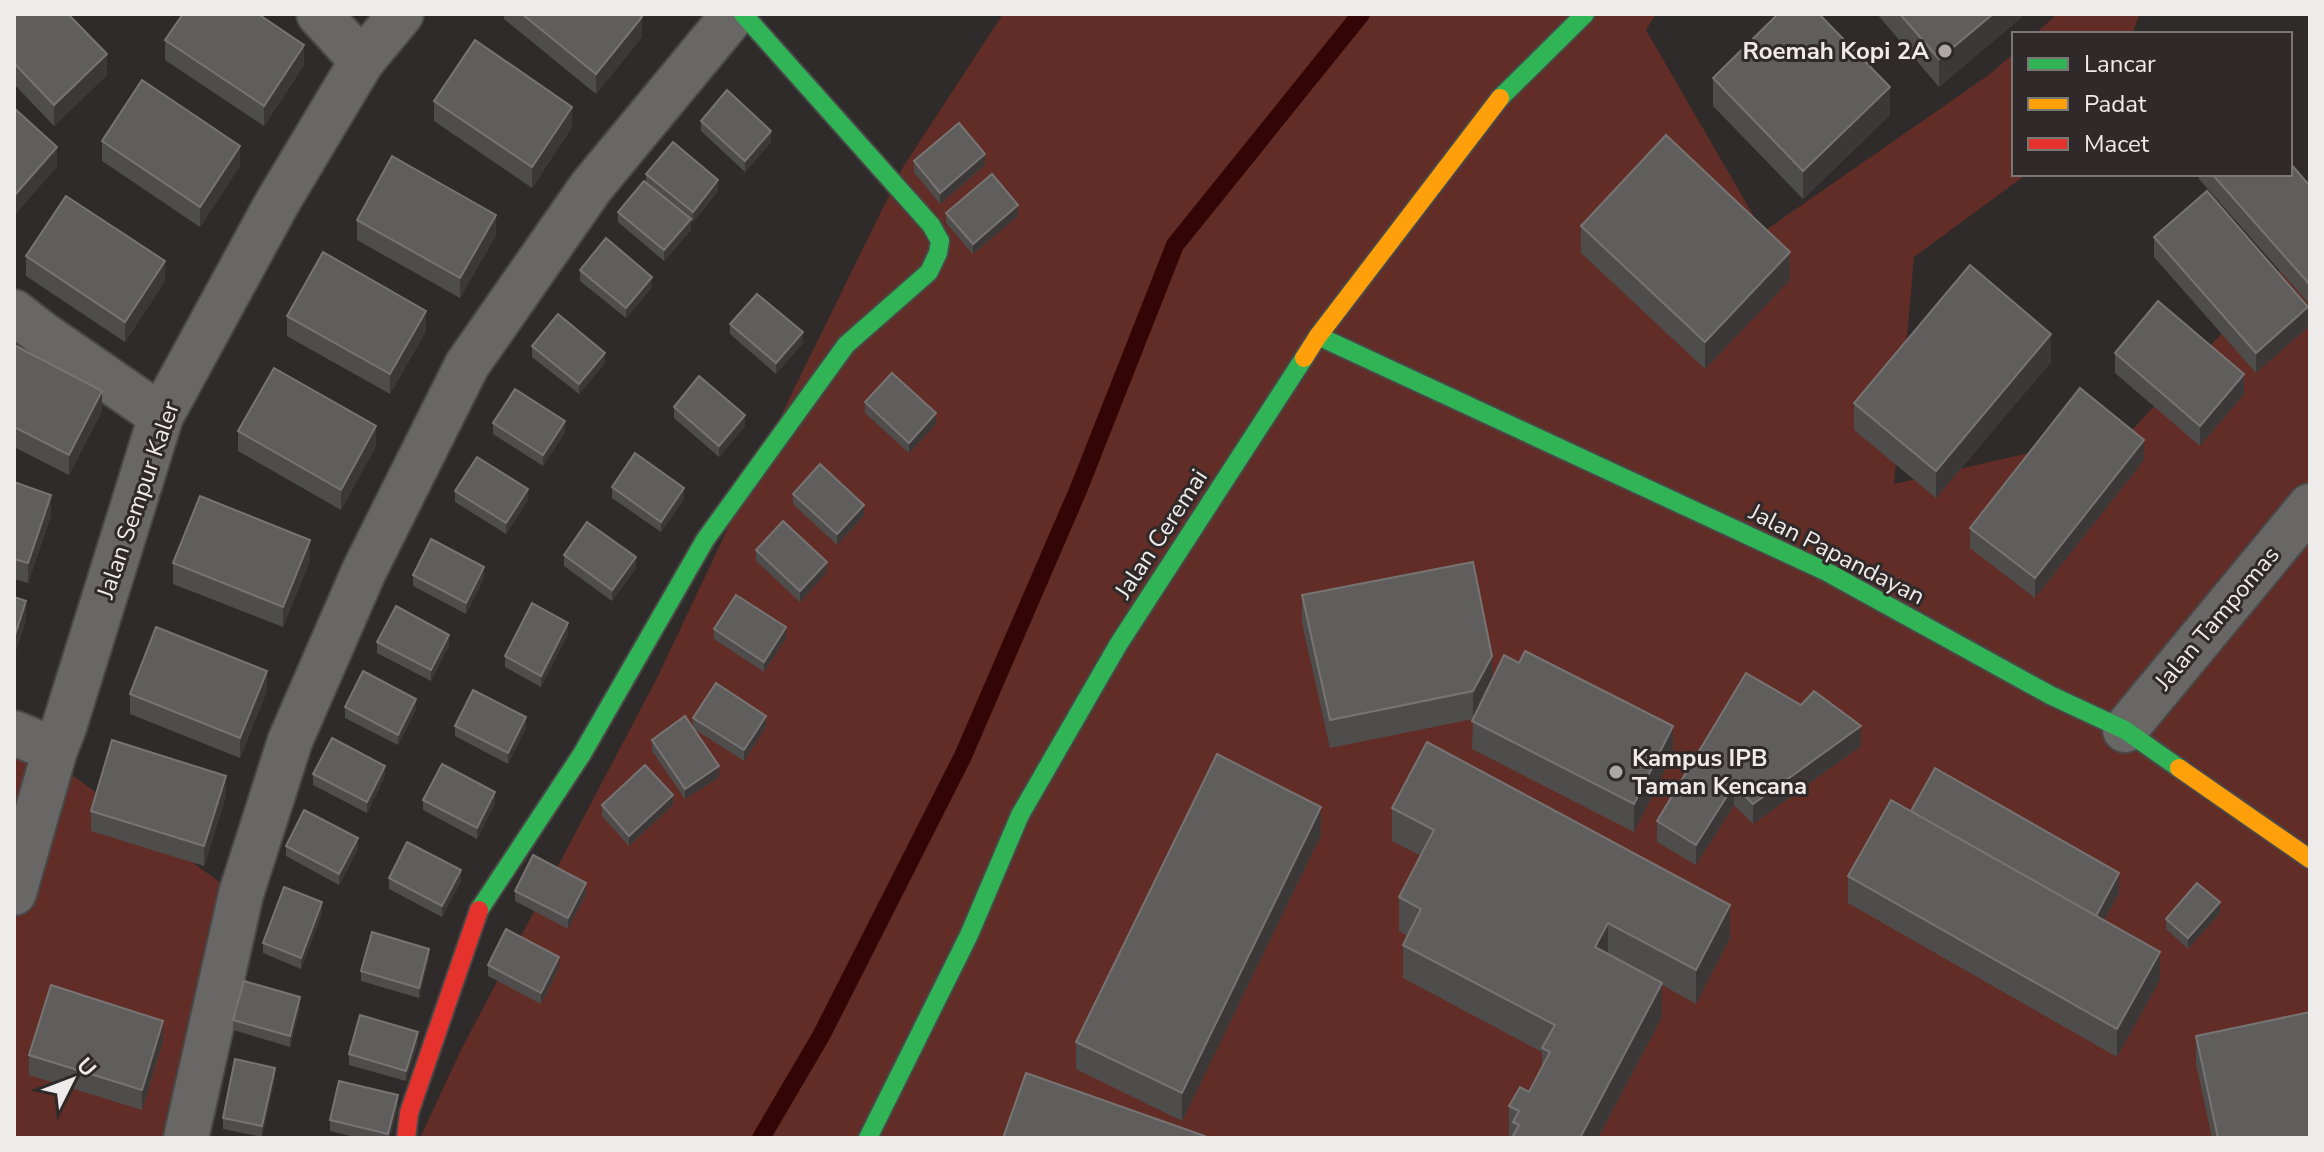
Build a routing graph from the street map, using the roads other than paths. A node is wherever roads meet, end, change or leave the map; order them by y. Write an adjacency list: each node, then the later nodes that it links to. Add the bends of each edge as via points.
1 (319, 14): 6 (street)
2 (401, 14): 6 (street, Jalan Sempur Kaler)
3 (734, 14): 16 (street, via 591,187 467,365 364,571 290,741 241,894)
4 (743, 14): 17 (street, via 931,225 940,241 938,253 929,272 846,345 705,540 582,754 480,908 409,1113)
5 (1585, 14): 8 (street, Jalan Ceremai, via 1501,96)
6 (362, 61): 9 (street, Jalan Sempur Kaler, via 277,203)
7 (14, 312): 9 (street)
8 (1318, 336): 11 (street, Jalan Papandayan, via 1827,572 2050,695); 18 (street, Jalan Ceremai, via 1118,645 1020,815 969,935)
9 (161, 416): 13 (street, Jalan Sempur Kaler)
10 (2310, 506): 11 (street, Jalan Tampomas)
11 (2125, 730): 14 (street, Jalan Papandayan)
12 (14, 733): 13 (street)
13 (55, 750): 15 (street, Jalan Sempur Kaler)
14 (2310, 859)
15 (14, 893)
16 (186, 1138)
17 (406, 1138)
18 (868, 1138)

